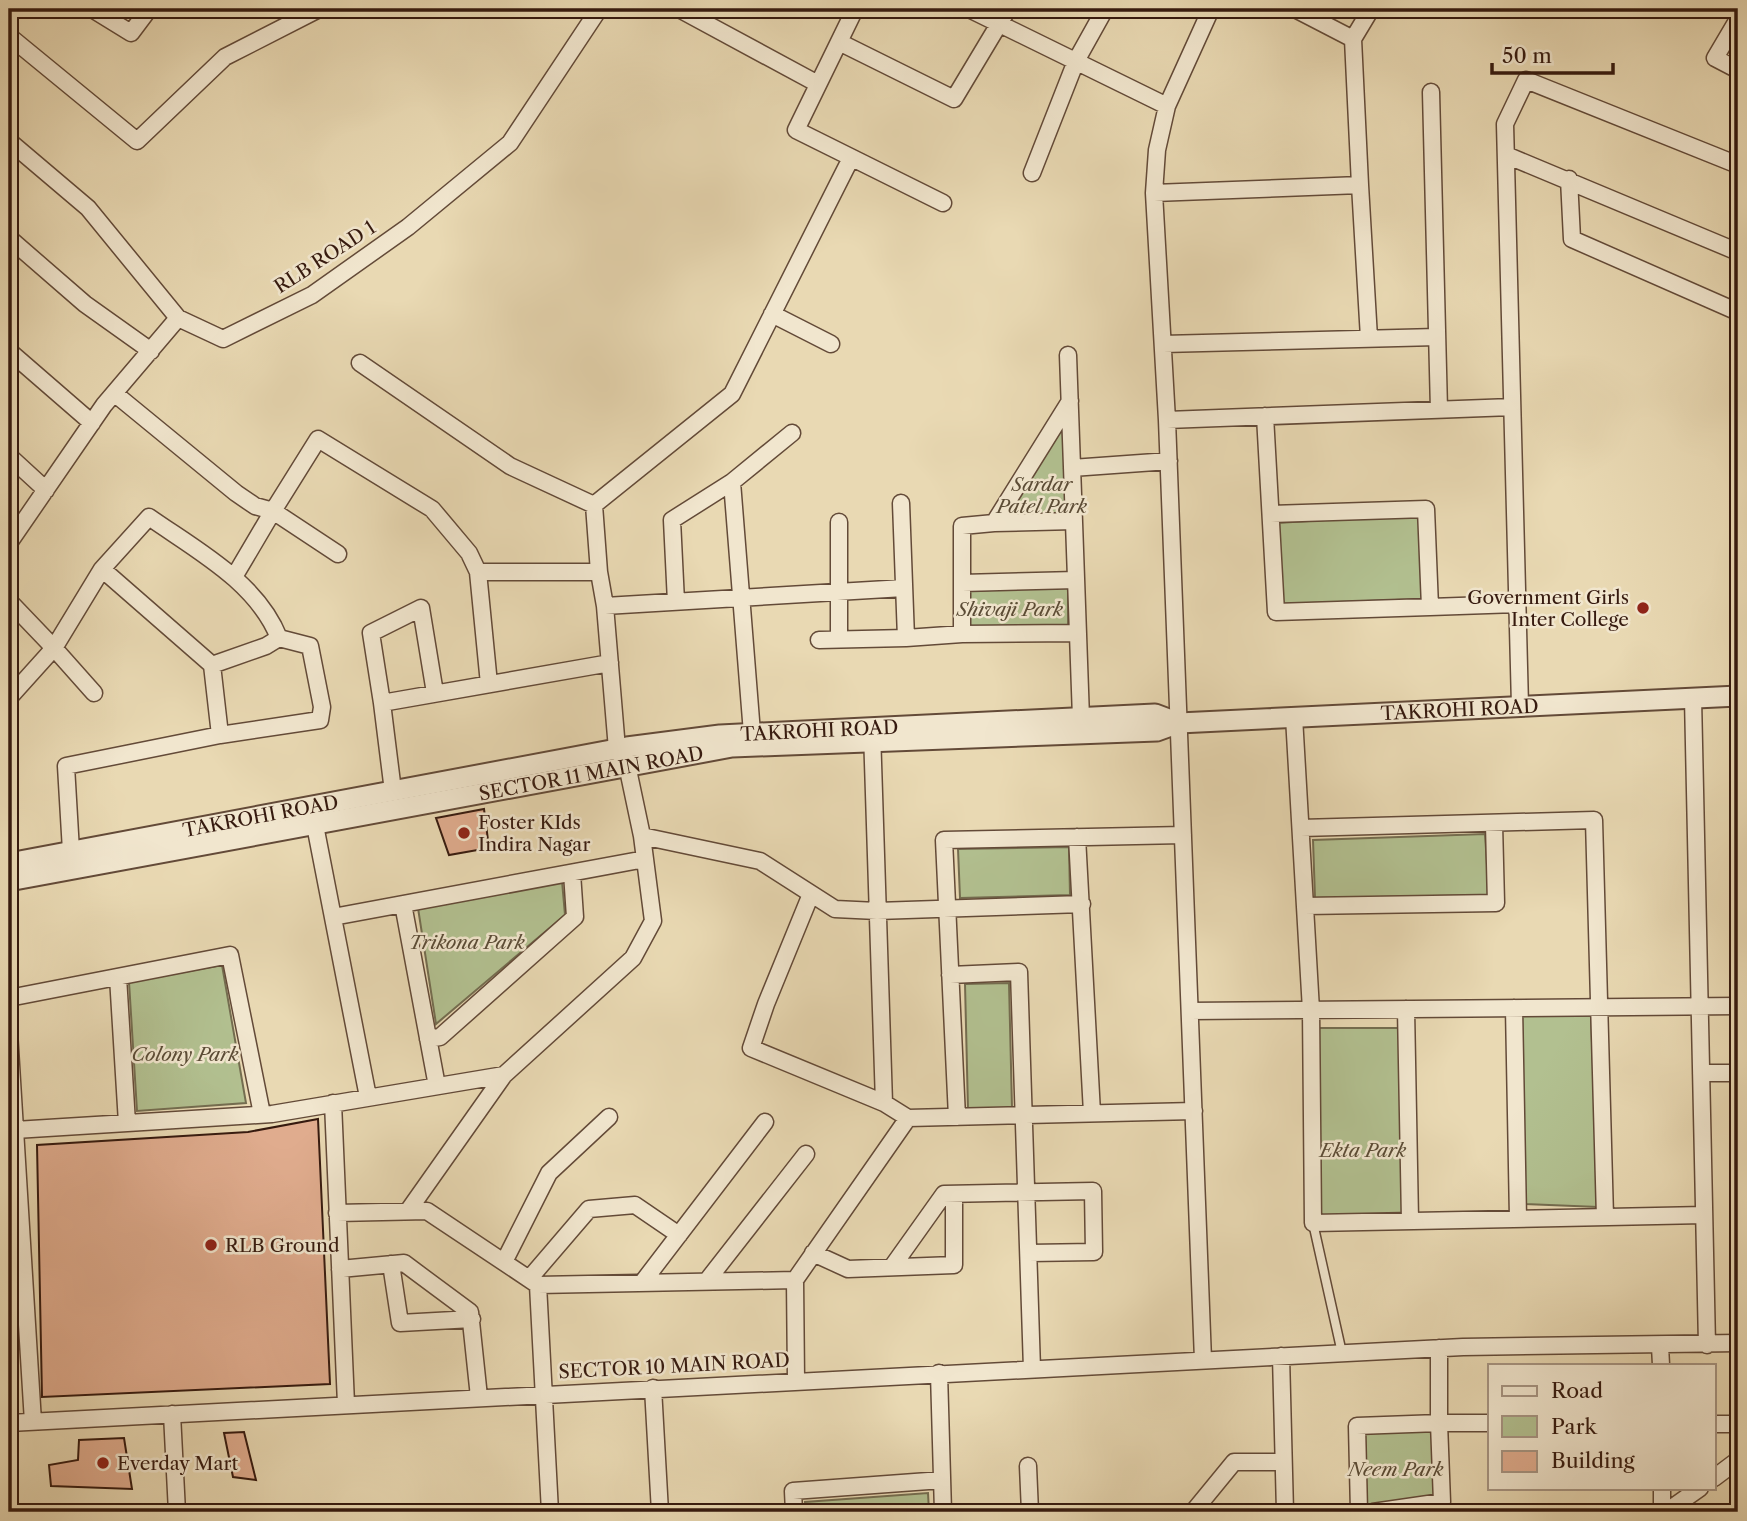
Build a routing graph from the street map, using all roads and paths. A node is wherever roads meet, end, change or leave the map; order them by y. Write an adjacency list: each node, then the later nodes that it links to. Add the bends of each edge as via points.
1 (92, 9): 2 (street, via 131,33)
2 (149, 9)
3 (319, 9): 16 (street, via 225,57 137,141)
4 (599, 9): 37 (street, RLB ROAD 1, via 510,143 408,227 312,295 223,339)
5 (679, 9): 21 (street)
6 (855, 9): 18 (street)
7 (969, 9): 15 (street)
8 (1008, 9): 15 (street)
9 (1105, 9): 19 (street)
10 (1211, 9): 23 (street)
11 (1295, 9): 17 (street)
12 (1371, 9): 17 (street)
13 (1724, 9): 14 (street)
14 (1738, 17): 20 (street, via 1716,58)
15 (999, 23): 18 (street, via 954,99); 19 (street)
16 (9, 36)
17 (1353, 39): 30 (street)
18 (839, 42): 21 (street)
19 (1076, 61): 23 (street); 28 (street)
20 (1738, 70)
21 (818, 84): 26 (street, via 796,130)
22 (1431, 92): 38 (street)
23 (1167, 106): 31 (street)
24 (9, 141): 37 (street, via 88,208)
25 (1506, 155): 27 (street, via 1505,124 1526,80); 29 (street); 48 (street)
26 (851, 158): 32 (street); 36 (street)
27 (1738, 164)
28 (1032, 173)
29 (1569, 179): 34 (street); 35 (street, via 1572,239)
30 (1360, 185): 31 (street); 39 (street)
31 (1154, 193): 41 (street)
32 (943, 204)
33 (9, 238): 43 (street, via 85,304)
34 (1738, 251)
35 (1738, 312)
36 (772, 313): 40 (street); 60 (street, via 732,394)
37 (178, 318): 43 (street)
38 (1437, 337): 39 (street); 49 (street)
39 (1369, 338): 41 (street)
40 (831, 344)
41 (1163, 344): 51 (street)
42 (9, 351): 52 (street)
43 (151, 351): 46 (street)
44 (1068, 355): 47 (street)
45 (360, 363): 60 (street, via 510,466)
46 (114, 393): 52 (street); 61 (street, via 236,493)
47 (1070, 401): 56 (street); 65 (street)
48 (1512, 407): 49 (street); 79 (street)
49 (1439, 410): 50 (street)
50 (1265, 416): 51 (street); 62 (street)
51 (1167, 420): 55 (street)
52 (92, 423): 58 (street)
53 (792, 433): 57 (street)
54 (9, 456): 58 (street)
55 (1169, 461): 56 (street); 101 (street)
56 (1072, 468): 63 (street)
57 (732, 482): 76 (street); 78 (street, via 672,520)
58 (46, 490): 66 (street)
59 (901, 503): 74 (street)
60 (594, 505): 70 (street)
61 (273, 511): 67 (street); 69 (street, via 317,439 432,509); 71 (street)
62 (1271, 514): 81 (street, via 1276,612); 81 (street, via 1426,509)
63 (1074, 521): 65 (street); 72 (street)
64 (839, 522): 75 (street)
65 (994, 523): 73 (street, via 962,526)
66 (9, 543)
67 (338, 554)
68 (102, 569): 71 (street, via 149,517); 88 (street); 90 (street)
69 (478, 572): 70 (street); 91 (street)
70 (598, 572): 80 (street)
71 (234, 577): 84 (street)
72 (1076, 580): 73 (street); 82 (street)
73 (962, 583): 83 (street)
74 (904, 589): 75 (street); 85 (street)
75 (838, 592): 76 (street); 86 (street)
76 (741, 599): 78 (street); 102 (street)
77 (9, 601): 88 (street)
78 (676, 602): 80 (street)
79 (1517, 604): 81 (street); 98 (street)
80 (605, 606): 89 (street)
81 (1430, 607)
82 (1078, 633): 83 (street); 100 (street)
83 (962, 634): 85 (street)
84 (279, 638): 90 (street); 103 (street, via 310,646 322,707 320,720)
85 (906, 638): 86 (street)
86 (839, 639): 87 (street)
87 (819, 640)
88 (54, 648): 92 (street); 95 (street)
89 (610, 663): 91 (street); 105 (street)
90 (212, 665): 103 (street)
91 (489, 684): 93 (street)
92 (94, 693)
93 (435, 694): 97 (street); 97 (street, via 421,608 371,633)
94 (1738, 696): 96 (street, TAKROHI ROAD)
95 (9, 698)
96 (1693, 698): 98 (street, TAKROHI ROAD); 130 (street)
97 (383, 703): 106 (street)
98 (1520, 706): 99 (street, TAKROHI ROAD)
99 (1294, 717): 101 (street, TAKROHI ROAD); 109 (street)
100 (1081, 718): 101 (street, TAKROHI ROAD, via 1155,715); 104 (street, TAKROHI ROAD)
101 (1179, 723): 104 (street, SECTOR 11 MAIN ROAD, via 1157,731); 110 (street)
102 (752, 733): 104 (street, TAKROHI ROAD); 105 (street, TAKROHI ROAD)
103 (220, 735): 113 (street, via 66,766)
104 (872, 735): 105 (street, SECTOR 11 MAIN ROAD); 123 (street)
105 (622, 757): 106 (street, TAKROHI ROAD); 107 (street, SECTOR 11 MAIN ROAD); 111 (street)
106 (393, 791): 107 (street, TAKROHI ROAD)
107 (313, 815): 113 (street, TAKROHI ROAD); 117 (street, SECTOR 11 MAIN ROAD); 124 (street)
108 (1494, 824): 109 (street); 121 (street, via 1496,903); 129 (street, via 1594,820)
109 (1301, 828): 121 (street)
110 (1183, 835): 112 (street); 134 (street)
111 (642, 836): 114 (street); 118 (street, via 760,861)
112 (1077, 837): 120 (street); 122 (street, via 944,840)
113 (71, 851): 115 (street, TAKROHI ROAD)
114 (645, 859): 116 (street); 139 (street, via 653,921 633,958)
115 (9, 863)
116 (572, 873): 119 (street); 136 (street, via 575,917 440,1037)
117 (9, 881)
118 (811, 894): 123 (street, via 835,909); 143 (street, via 751,1048)
119 (404, 904): 124 (street); 136 (street)
120 (1082, 904): 122 (street); 145 (street)
121 (1305, 906): 133 (street)
122 (947, 908): 123 (street); 125 (street)
123 (877, 911): 143 (street)
124 (333, 917): 141 (street)
125 (950, 975): 147 (street, via 1019,972); 149 (street)
126 (118, 977): 127 (street); 146 (street, via 230,955); 152 (street)
127 (9, 998)
128 (1738, 1006): 130 (street)
129 (1598, 1007): 130 (street); 131 (street); 160 (street)
130 (1700, 1007): 137 (street)
131 (1514, 1008): 132 (street); 161 (street)
132 (1406, 1009): 133 (street); 162 (street)
133 (1311, 1010): 134 (street); 163 (street)
134 (1190, 1011): 144 (street)
135 (9, 1032): 153 (street)
136 (428, 1040): 140 (street)
137 (1701, 1073): 138 (street); 159 (street)
138 (1738, 1073)
139 (504, 1075): 140 (street); 157 (street)
140 (437, 1086): 141 (street)
141 (368, 1097): 142 (street)
142 (332, 1103): 146 (street); 158 (street)
143 (884, 1104): 150 (street)
144 (1194, 1111): 145 (street); 183 (street)
145 (1092, 1113): 147 (street)
146 (262, 1114): 152 (street)
147 (1025, 1115): 149 (street); 155 (street)
148 (609, 1117): 167 (street, via 549,1173)
149 (957, 1117): 150 (street)
150 (908, 1118): 165 (street)
151 (765, 1122): 164 (street)
152 (127, 1123): 153 (street)
153 (15, 1130): 175 (street)
154 (806, 1154): 173 (street)
155 (1027, 1192): 156 (street); 166 (street); 166 (street, via 1093,1191 1094,1252)
156 (954, 1194): 169 (street, via 944,1194); 169 (street, via 954,1265)
157 (408, 1211): 158 (street); 167 (street, via 427,1211)
158 (337, 1213): 170 (street)
159 (1704, 1214): 160 (street); 178 (street)
160 (1605, 1217): 161 (street)
161 (1518, 1219): 162 (street)
162 (1410, 1220): 163 (street)
163 (1313, 1223): 181 (lane)
164 (679, 1235): 172 (street, via 635,1205 589,1209); 174 (street)
165 (813, 1253): 169 (street, via 848,1269); 171 (street)
166 (1029, 1253): 185 (street)
167 (504, 1262): 172 (street)
168 (391, 1264): 170 (street); 176 (street, via 404,1263 470,1312); 176 (street, via 400,1323)
169 (892, 1267)
170 (340, 1269): 191 (street)
171 (794, 1280): 173 (street); 187 (street)
172 (534, 1282): 174 (street); 189 (street)
173 (706, 1282): 174 (street)
174 (642, 1283)
175 (17, 1298): 193 (street)
176 (472, 1319): 190 (street)
177 (1738, 1343): 178 (street, SECTOR 10 MAIN ROAD)
178 (1707, 1345): 179 (street, SECTOR 10 MAIN ROAD)
179 (1660, 1346): 180 (street, SECTOR 10 MAIN ROAD); 184 (street)
180 (1439, 1348): 181 (street, SECTOR 10 MAIN ROAD); 195 (street)
181 (1342, 1353): 182 (street, SECTOR 10 MAIN ROAD)
182 (1281, 1356): 183 (street, SECTOR 10 MAIN ROAD); 200 (street)
183 (1203, 1360): 185 (street, SECTOR 10 MAIN ROAD)
184 (1661, 1364)
185 (1032, 1368): 186 (street, SECTOR 10 MAIN ROAD)
186 (939, 1373): 187 (street, SECTOR 10 MAIN ROAD); 203 (street)
187 (796, 1380): 188 (street, SECTOR 10 MAIN ROAD)
188 (653, 1388): 189 (street, SECTOR 10 MAIN ROAD); 209 (street)
189 (541, 1393): 190 (street, SECTOR 10 MAIN ROAD); 208 (street)
190 (479, 1397): 191 (street, SECTOR 10 MAIN ROAD)
191 (346, 1404): 192 (street, SECTOR 10 MAIN ROAD)
192 (172, 1414): 193 (street, SECTOR 10 MAIN ROAD); 207 (street)
193 (33, 1422): 194 (street, SECTOR 10 MAIN ROAD)
194 (9, 1423)
195 (1439, 1423): 196 (street); 216 (street, via 1357,1426); 217 (street, via 1442,1502)
196 (1488, 1423)
197 (1716, 1424): 198 (street)
198 (1738, 1424)
199 (1738, 1460): 202 (street)
200 (1283, 1462): 206 (street, via 1234,1462); 215 (street)
201 (1028, 1466): 212 (street)
202 (1716, 1476)
203 (942, 1479): 210 (street, via 793,1491); 211 (street)
204 (1662, 1490): 218 (street)
205 (1697, 1490): 218 (street)
206 (1211, 1494): 213 (street); 214 (street)
207 (177, 1512)
208 (550, 1512)
209 (660, 1512)
210 (794, 1512)
211 (943, 1512)
212 (1030, 1512)
213 (1193, 1512)
214 (1211, 1512)
215 (1285, 1512)
216 (1359, 1512)
217 (1373, 1512)
218 (1664, 1512)

